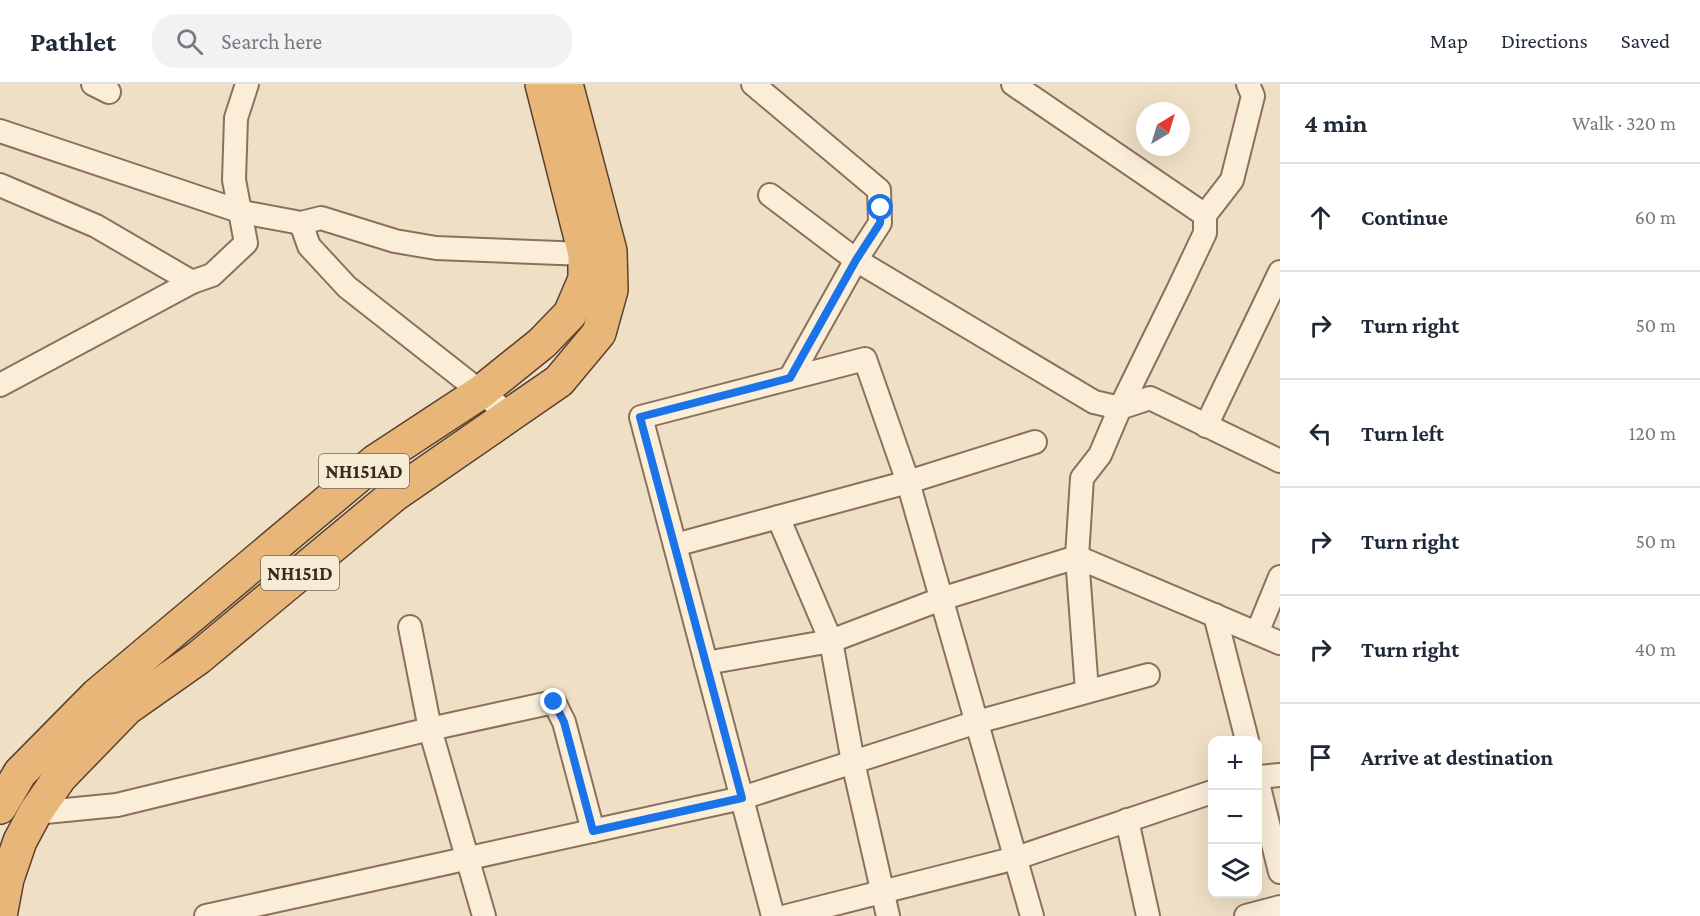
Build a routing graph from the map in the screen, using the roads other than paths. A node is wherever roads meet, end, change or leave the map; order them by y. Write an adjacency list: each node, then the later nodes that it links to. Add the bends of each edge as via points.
1 (247, 84): 10 (street, via 236,118 234,180)
2 (542, 84): 13 (highway, NH151AD)
3 (566, 84): 13 (highway, NH151AD)
4 (753, 84): 14 (street, via 879,189 880,223)
5 (1013, 84): 11 (street)
6 (1248, 84): 11 (street, via 1253,96 1232,180)
7 (0, 130): 10 (street)
8 (0, 185): 16 (street, via 96,226)
9 (770, 195): 14 (street)
10 (242, 212): 12 (street); 16 (street, via 246,243 212,274)
11 (1205, 215): 20 (street, via 1205,233)
12 (301, 224): 13 (street, via 321,219 395,241 436,248); 19 (street, via 309,246 347,287)
13 (597, 253): 19 (highway, NH151AD, via 570,314 542,343); 21 (highway, NH151D, via 611,290 599,333 559,381)
14 (856, 260): 17 (street); 20 (street, via 1094,402)
15 (1280, 272): 22 (street)
16 (192, 282): 18 (street)
17 (790, 378): 25 (street, via 865,359); 27 (street, via 640,417)
18 (0, 385)
19 (481, 392): 21 (street); 48 (highway, NH151AD, via 376,461 97,695 20,773)
20 (1120, 408): 22 (street, via 1150,399); 28 (street, via 1100,455 1082,478)
21 (510, 415): 49 (highway, NH151D, via 394,495 198,658 127,708 60,777)
22 (1206, 426): 24 (street)
23 (1035, 442): 25 (street)
24 (1280, 461)
25 (908, 482): 26 (street); 30 (street)
26 (778, 517): 27 (street); 34 (street)
27 (675, 545): 36 (street)
28 (1077, 557): 30 (street); 31 (street); 38 (street)
29 (1280, 577): 33 (street)
30 (941, 599): 34 (street); 39 (street)
31 (1215, 615): 33 (street); 41 (street)
32 (411, 627): 40 (street)
33 (1257, 633): 35 (street)
34 (831, 640): 36 (street); 42 (street)
35 (1280, 643)
36 (706, 663): 47 (street)
37 (1148, 675): 38 (street)
38 (1087, 691): 39 (street)
39 (976, 722): 42 (street); 53 (street)
40 (430, 729): 49 (street, via 117,805); 51 (street, via 554,702 564,722); 52 (street)
41 (1246, 736)
42 (853, 762): 47 (street); 56 (street)
43 (1280, 775): 44 (street)
44 (1262, 777)
45 (1259, 790): 54 (street)
46 (1208, 793): 50 (street)
47 (742, 798): 51 (street); 61 (street)
48 (0, 807)
49 (35, 813): 55 (highway, NH151D)
50 (1127, 820): 53 (street); 65 (street)
51 (593, 831): 52 (street)
52 (468, 858): 59 (street); 60 (street)
53 (1016, 858): 56 (street); 64 (street)
54 (1280, 872)
55 (3, 877): 58 (highway, NH151D)
56 (882, 892): 62 (street); 63 (street)
57 (1280, 907): 66 (street)
58 (0, 916)
59 (206, 916)
60 (484, 916)
61 (773, 916)
62 (787, 916)
63 (888, 916)
64 (1032, 916)
65 (1148, 916)
66 (1246, 916)

